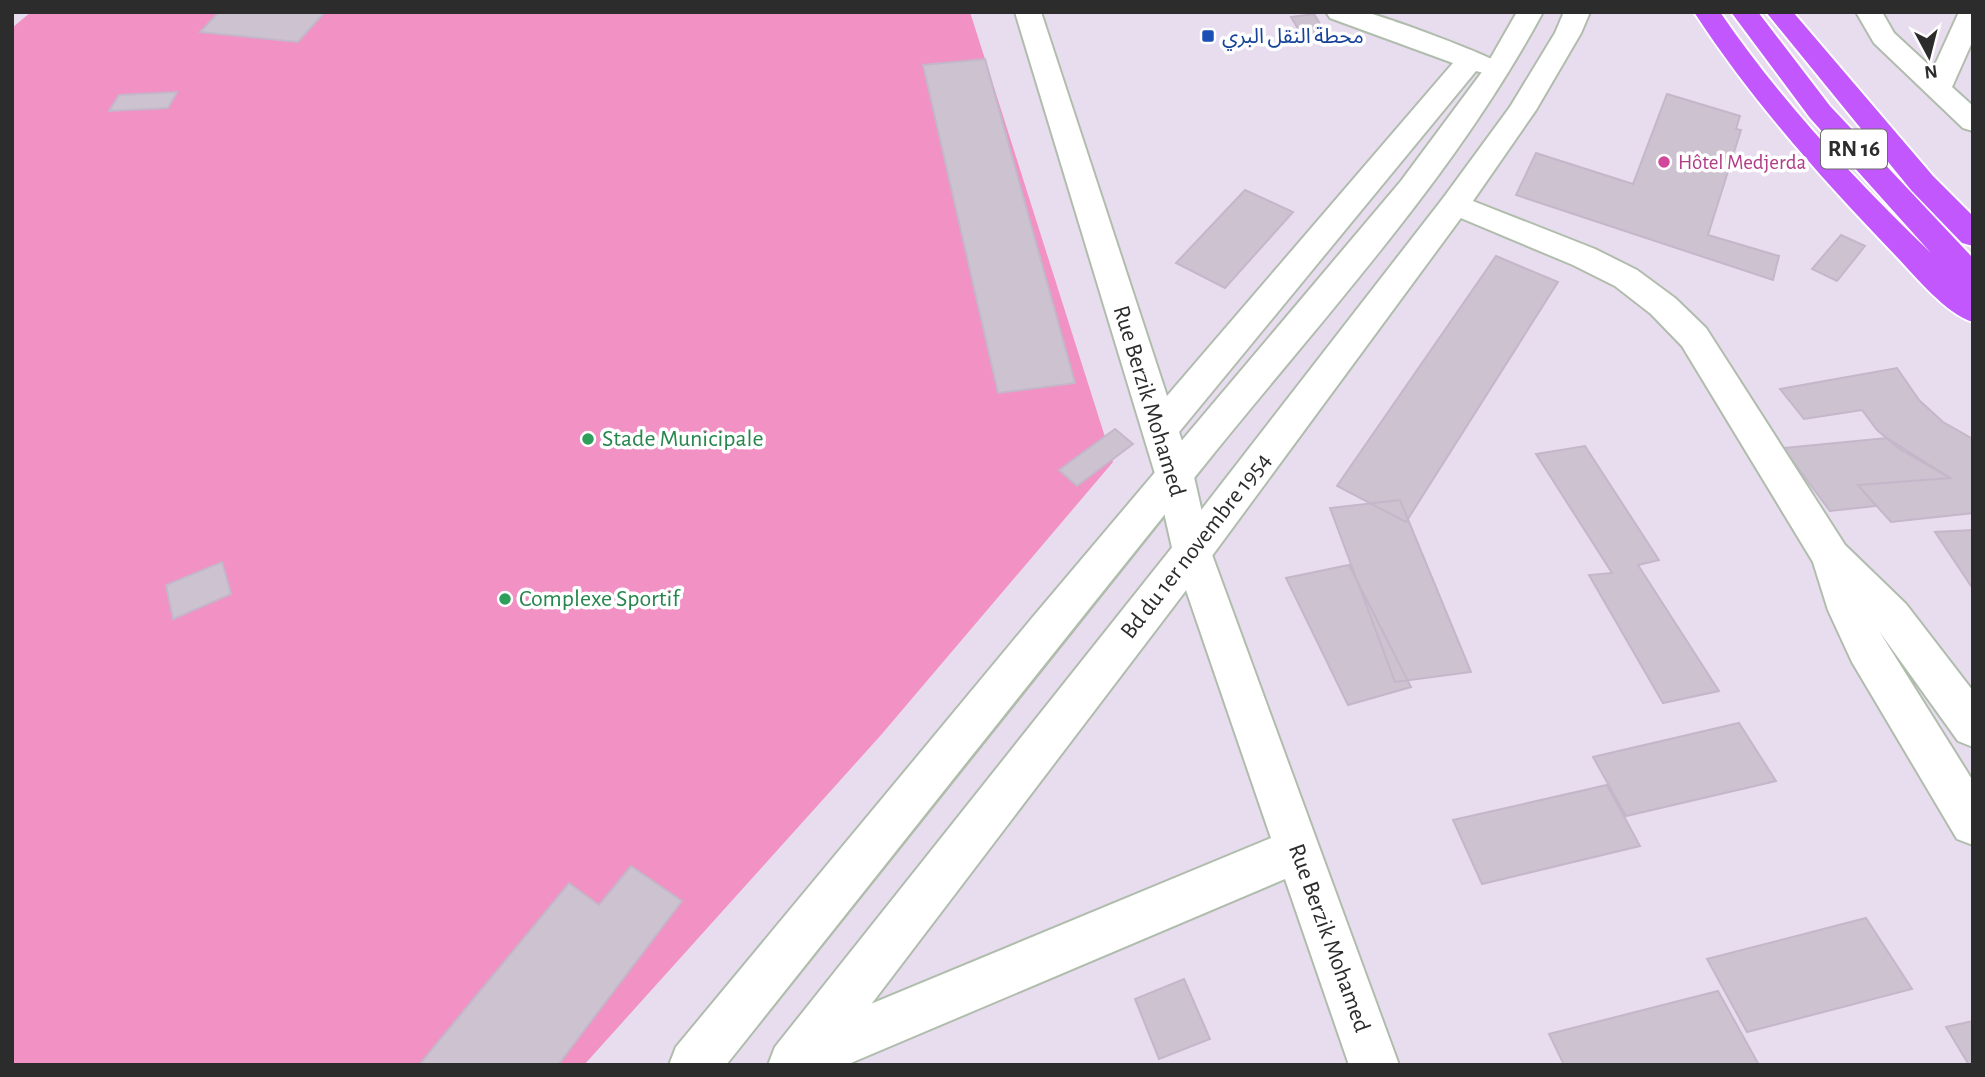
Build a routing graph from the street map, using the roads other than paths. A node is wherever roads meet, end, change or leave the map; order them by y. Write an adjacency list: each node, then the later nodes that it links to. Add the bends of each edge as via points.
1 (1028, 12): 19 (street, Rue Berzik Mohamed)
2 (1339, 12): 11 (street)
3 (1530, 12): 11 (street)
4 (1577, 12): 15 (street, Bd du 1er novembre 1954, via 1522,110)
5 (1707, 12): 18 (highway, via 1800,136 1902,245)
6 (1744, 12): 17 (highway, RN 16, via 1820,112)
7 (1779, 12): 13 (highway, RN 16)
8 (1805, 12): 13 (highway)
9 (1869, 12): 12 (street, via 1883,37)
10 (1970, 18): 12 (street)
11 (1484, 64): 19 (street); 20 (street, via 1412,188)
12 (1937, 90): 14 (street)
13 (1868, 118): 16 (highway, RN 16)
14 (1973, 122)
15 (1455, 204): 21 (street, Bd du 1er novembre 1954); 22 (street, via 1584,257 1626,278 1663,306 1695,337)
16 (1973, 235)
17 (1973, 279)
18 (1973, 310)
19 (1159, 430): 20 (street, Rue Berzik Mohamed)
20 (1175, 477): 21 (street, Rue Berzik Mohamed); 27 (street)
21 (1192, 552): 25 (street, Rue Berzik Mohamed); 26 (street, Bd du 1er novembre 1954)
22 (1831, 557): 23 (street, via 1903,627); 24 (street, via 1867,649)
23 (1973, 727)
24 (1973, 823)
25 (1298, 850): 26 (street); 28 (street, Rue Berzik Mohamed)
26 (795, 1062)
27 (694, 1065)
28 (1374, 1065)

